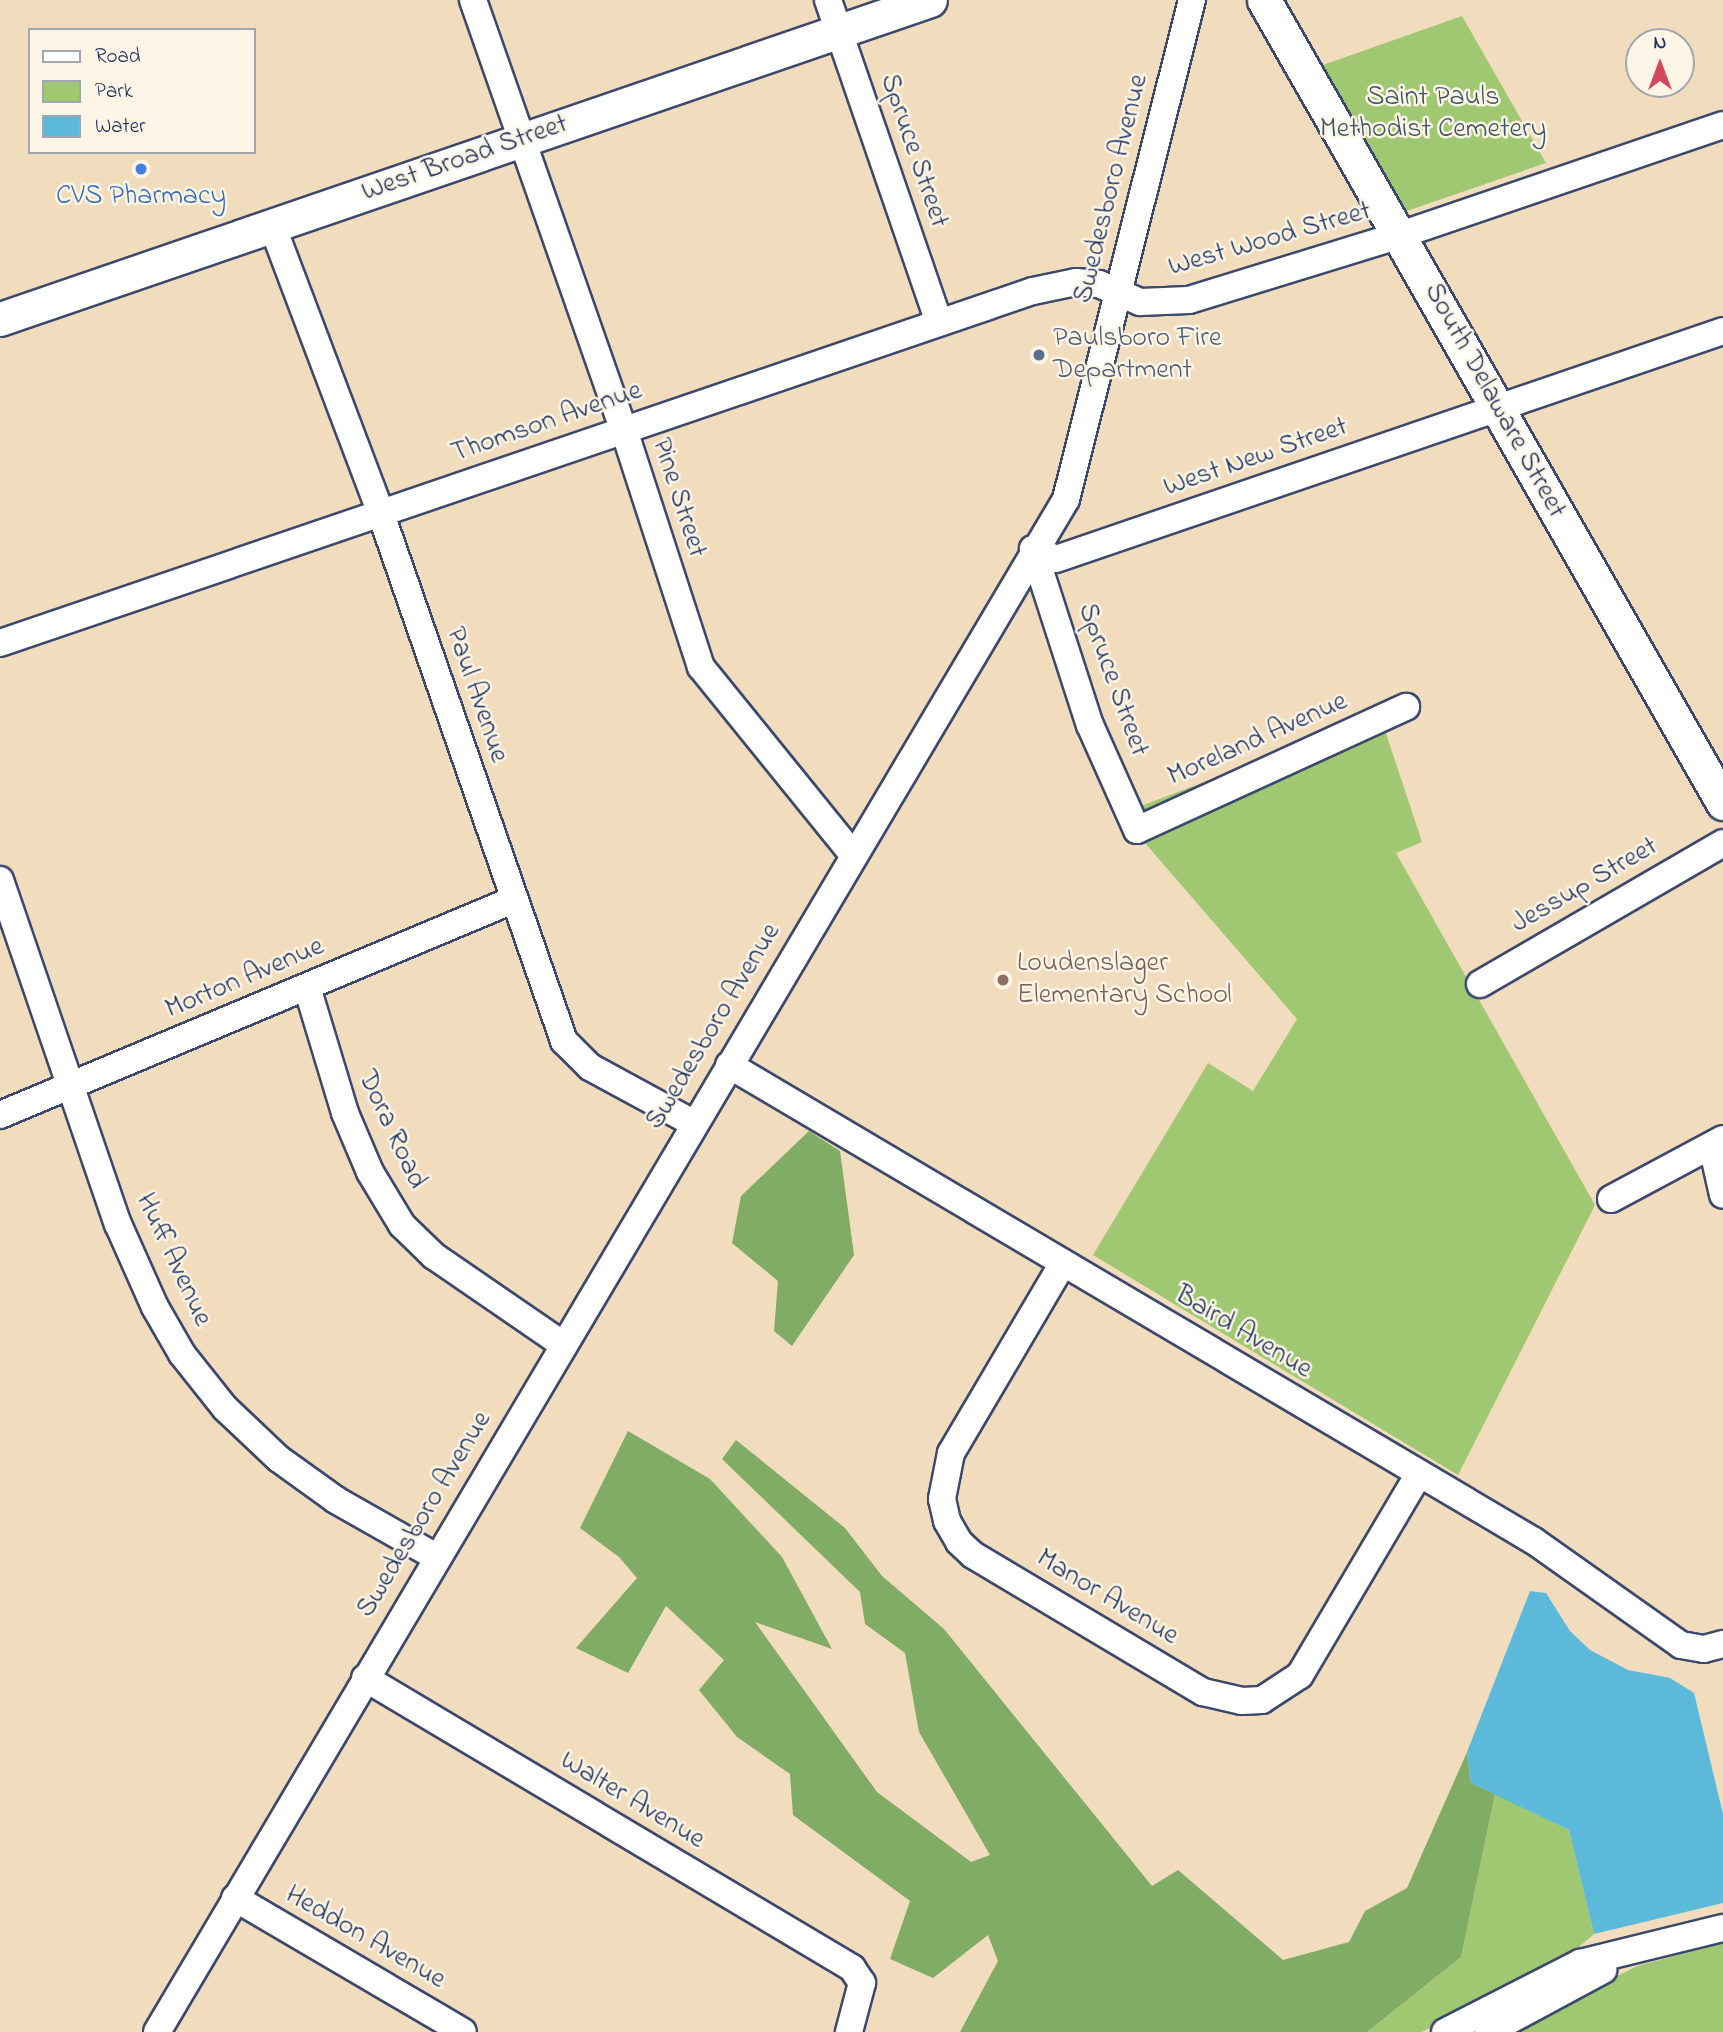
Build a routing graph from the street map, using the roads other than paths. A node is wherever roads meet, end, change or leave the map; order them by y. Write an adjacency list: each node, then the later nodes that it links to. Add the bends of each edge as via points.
1 (473, 0): 8 (street, Pine Street)
2 (828, 0): 6 (street, Spruce Street)
3 (930, 0): 6 (main road, West Broad Street)
4 (1192, 0): 11 (street, Swedesboro Avenue)
5 (1264, 0): 10 (main road, South Delaware Street)
6 (839, 31): 8 (main road, West Broad Street); 13 (street, Spruce Street)
7 (1723, 125): 10 (street, West Wood Street)
8 (523, 139): 9 (main road, West Broad Street); 16 (street, Pine Street)
9 (272, 225): 12 (main road, West Broad Street); 17 (street, Paul Avenue)
10 (1400, 235): 11 (street, West Wood Street, via 1189,300 1140,302); 15 (main road, South Delaware Street)
11 (1118, 292): 13 (street, Thomson Avenue, via 1076,282); 18 (street, Swedesboro Avenue, via 1069,488)
12 (0, 319)
13 (939, 322): 16 (street, Thomson Avenue)
14 (1723, 331): 15 (street, West New Street)
15 (1500, 407): 18 (street, West New Street, via 1056,559); 21 (main road, South Delaware Street)
16 (624, 430): 17 (street, Thomson Avenue); 24 (street, Pine Street, via 701,667)
17 (381, 514): 19 (street, Thomson Avenue); 26 (street, Paul Avenue)
18 (1033, 549): 22 (street, Spruce Street, via 1090,725); 24 (street, Swedesboro Avenue)
19 (0, 643)
20 (1406, 707): 22 (street, Moreland Avenue)
21 (1723, 803)
22 (1137, 830)
23 (1723, 843): 28 (street, Jessup Street)
24 (853, 855): 30 (street, Swedesboro Avenue)
25 (0, 880): 27 (street, Huff Avenue)
26 (513, 900): 29 (street, Morton Avenue); 33 (street, Paul Avenue, via 564,1041 590,1067)
27 (6, 917): 31 (street, Huff Avenue)
28 (1479, 984)
29 (307, 987): 31 (street, Morton Avenue); 38 (street, Dora Road, via 345,1113 370,1172 402,1225 443,1263)
30 (729, 1065): 33 (street, Swedesboro Avenue); 37 (street, Baird Avenue)
31 (72, 1084): 32 (street, Morton Avenue); 40 (street, Huff Avenue, via 138,1271 196,1373 241,1425 279,1459 336,1500)
32 (0, 1115)
33 (693, 1123): 38 (street, Swedesboro Avenue)
34 (1717, 1142): 35 (street); 36 (street)
35 (1723, 1195)
36 (1611, 1199)
37 (1063, 1263): 39 (street, Baird Avenue); 39 (street, Manor Avenue, via 951,1453 942,1499 947,1521 958,1542 973,1555 1203,1692 1241,1701 1262,1700 1300,1675)
38 (562, 1344): 40 (street, Swedesboro Avenue)
39 (1419, 1474): 41 (street, Baird Avenue, via 1534,1541 1681,1645 1704,1648)
40 (438, 1558): 42 (street, Swedesboro Avenue)
41 (1723, 1644)
42 (365, 1678): 43 (street, Swedesboro Avenue); 48 (street, Walter Avenue, via 852,1968 862,1983)
43 (235, 1898): 46 (street, Swedesboro Avenue); 47 (street, Heddon Avenue)
44 (1723, 1928): 45 (street)
45 (1640, 1947): 49 (street, via 1580,1963); 50 (street)
46 (157, 2032)
47 (463, 2032)
48 (849, 2032)
49 (1445, 2032)
50 (1488, 2032)

